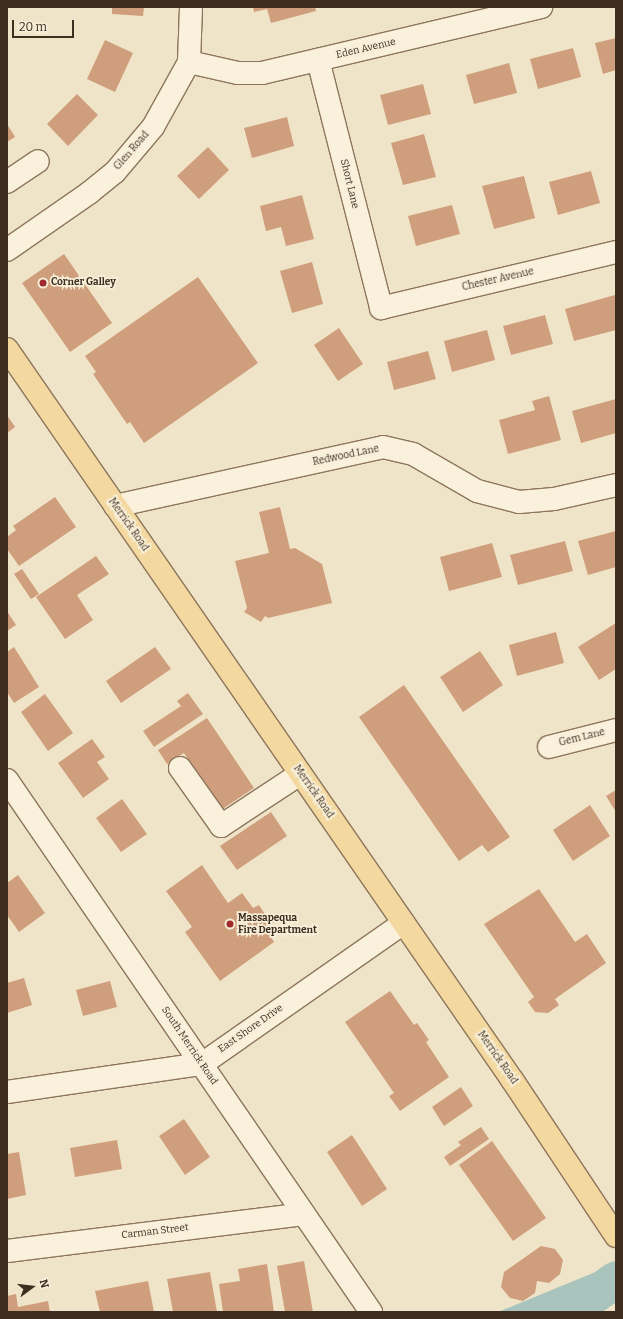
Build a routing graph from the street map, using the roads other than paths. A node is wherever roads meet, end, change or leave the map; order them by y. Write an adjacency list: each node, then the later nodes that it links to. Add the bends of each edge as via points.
1 (191, 7): 4 (street, Glen Road)
2 (541, 7): 3 (street, Eden Avenue)
3 (318, 60): 4 (street, Eden Avenue, via 262,73 238,73); 9 (street, Short Lane)
4 (189, 62): 7 (street, Glen Road, via 153,127 115,172)
5 (38, 162): 6 (street)
6 (7, 182)
7 (7, 250)
8 (616, 252): 9 (street, Chester Avenue)
9 (381, 308)
10 (7, 349): 12 (main road, Merrick Road)
11 (616, 485): 12 (street, Redwood Lane, via 554,499 519,502 477,491 413,454 383,447)
12 (115, 506): 16 (main road, Merrick Road)
13 (616, 730): 14 (street, Gem Lane)
14 (549, 746)
15 (180, 768): 16 (street, via 221,826)
16 (300, 774): 18 (main road, Merrick Road)
17 (7, 780): 19 (street, South Merrick Road)
18 (402, 923): 19 (street, East Shore Drive); 22 (main road, Merrick Road, via 513,1081)
19 (202, 1064): 20 (street, East Shore Drive); 21 (street, South Merrick Road)
20 (7, 1092)
21 (304, 1214): 23 (street, Carman Street); 24 (street, South Merrick Road)
22 (616, 1236)
23 (7, 1251)
24 (371, 1312)

